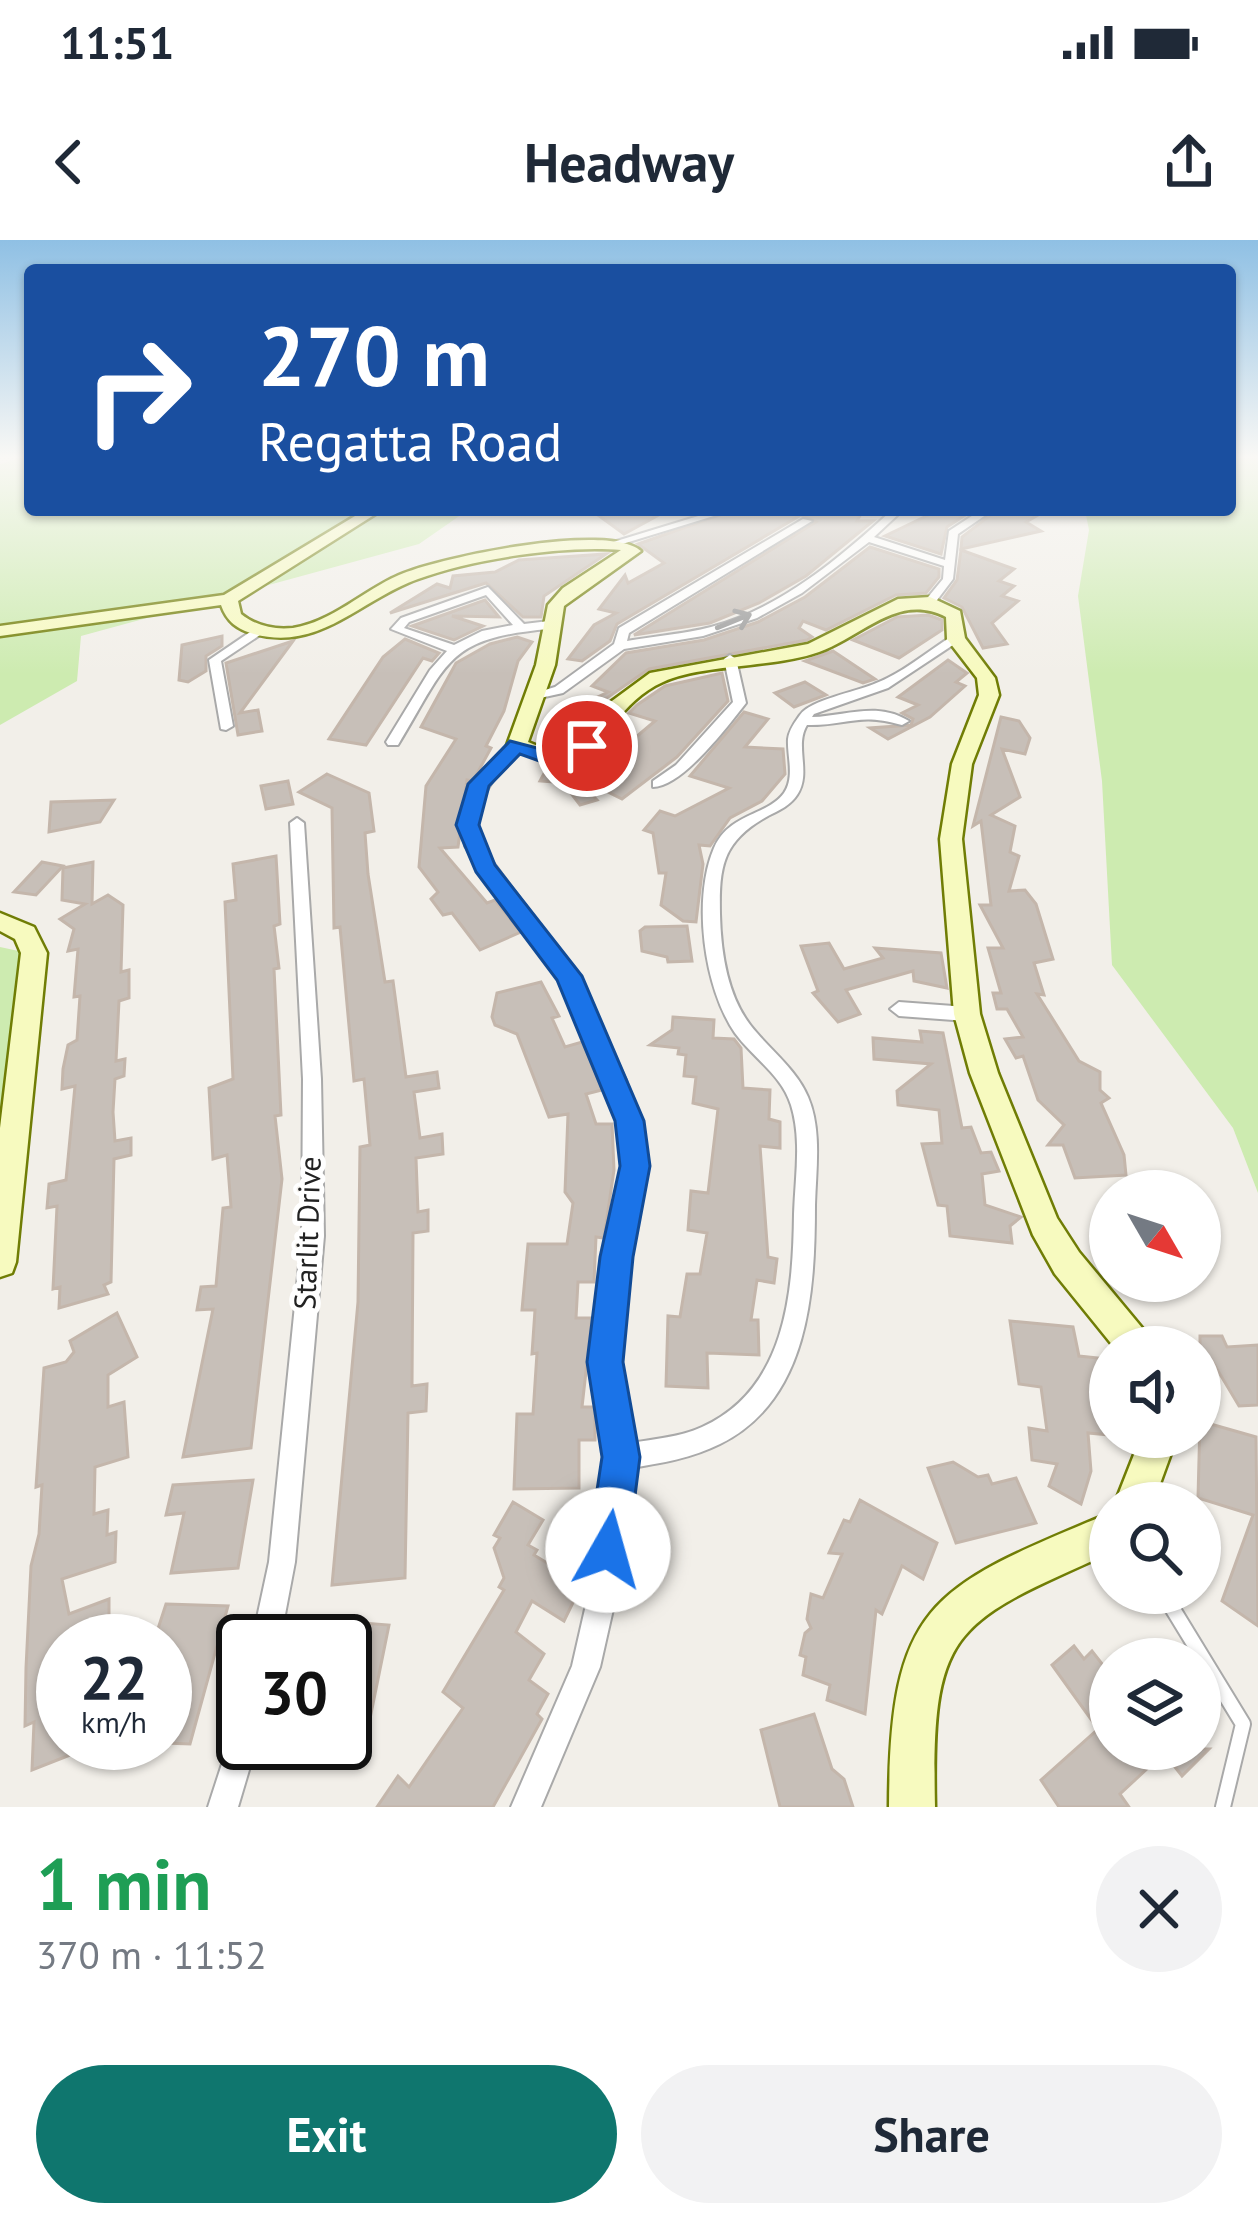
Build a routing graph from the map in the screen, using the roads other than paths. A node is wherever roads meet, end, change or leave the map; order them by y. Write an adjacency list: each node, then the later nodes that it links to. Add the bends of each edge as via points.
1 (345, 528): 11 (street)
2 (657, 528): 7 (street)
3 (665, 528): 7 (street)
4 (795, 528): 18 (street, via 623,632)
5 (880, 528): 8 (street)
6 (960, 528): 10 (street)
7 (652, 532): 9 (street)
8 (869, 539): 10 (street); 18 (street, one-way to 8, via 729,626)
9 (615, 543): 13 (street, via 633,551 558,602); 16 (street, via 416,574 325,625)
10 (951, 565): 12 (street)
11 (229, 599): 15 (street); 16 (street, via 236,620)
12 (931, 602): 17 (street, via 955,615); 20 (street, via 882,610 813,648)
13 (549, 625): 14 (street); 21 (street, via 548,656)
14 (520, 626): 19 (street); 19 (street, via 488,590 397,629)
15 (0, 631)
16 (260, 631): 24 (street, via 215,660)
17 (956, 639): 22 (street, via 884,686 809,711); 31 (street, via 986,678 989,695 962,764 950,839)
18 (620, 646): 21 (street, via 559,690)
19 (450, 648): 25 (street)
20 (730, 659): 26 (street, via 657,677 604,716 587,746 556,761); 27 (street, via 740,703)
21 (531, 696): 26 (street)
22 (802, 721): 23 (street, via 877,710); 34 (street, via 791,794 737,826 719,853 712,939 725,999 797,1094 806,1124 799,1326 768,1381 725,1428)
23 (902, 721)
24 (226, 726)
25 (393, 742)
26 (517, 745): 34 (street, via 479,784 468,825 484,867 569,976 629,1121 635,1166 605,1362)
27 (658, 784)
28 (297, 823): 36 (street, Starlit Drive, via 313,1235)
29 (0, 921): 32 (street, via 25,933 34,953)
30 (899, 1009): 31 (street)
31 (967, 1014): 33 (street, via 1045,1225)
32 (0, 1262)
33 (1119, 1326)
34 (621, 1457): 40 (street, via 586,1666)
35 (1089, 1542): 41 (street, via 969,1596 934,1635 915,1680)
36 (271, 1614)
37 (1176, 1614): 42 (lane, via 1243,1724)
38 (234, 1770): 39 (street)
39 (223, 1807)
40 (526, 1807)
41 (913, 1807)
42 (1223, 1807)

